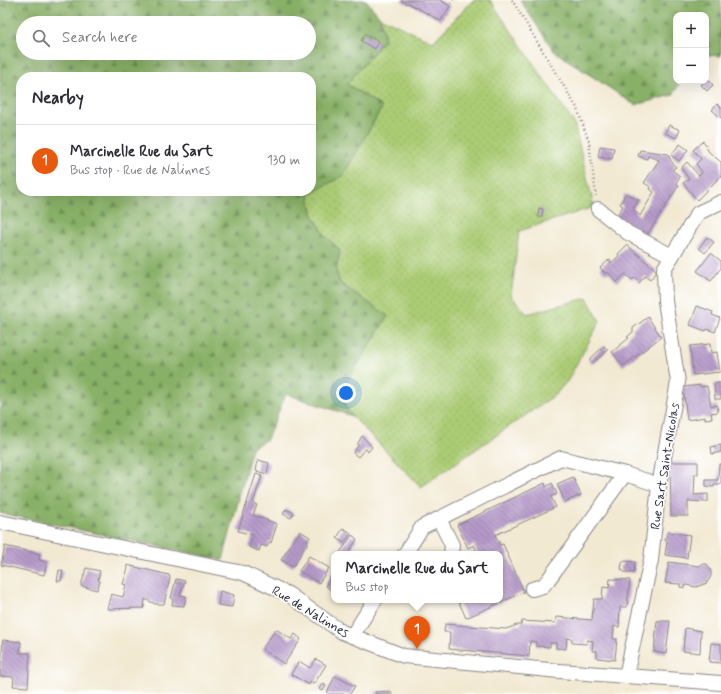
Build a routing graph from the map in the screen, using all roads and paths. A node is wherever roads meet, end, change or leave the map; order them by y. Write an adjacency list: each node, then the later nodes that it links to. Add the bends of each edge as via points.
1 (453, 0): 3 (path)
2 (512, 0): 5 (path, via 577,108 589,142)
3 (451, 4)
4 (721, 202): 6 (street, Rue Sart Saint-Nicolas, via 698,213)
5 (598, 208): 6 (street, via 628,233)
6 (672, 256): 8 (street, Rue Sart Saint-Nicolas, via 664,269 678,382)
7 (625, 474): 8 (street); 9 (street, via 561,458); 13 (street, via 548,580 543,586)
8 (658, 485): 16 (street, Rue Sart Saint-Nicolas, via 651,560)
9 (439, 519): 11 (street, via 422,527); 12 (street, via 452,545)
10 (0, 522): 15 (street, Rue de Nalinnes, via 243,573 288,594 342,632)
11 (407, 551)
12 (451, 551)
13 (532, 589)
14 (373, 603): 15 (street)
15 (352, 636): 16 (street, Rue de Nalinnes, via 404,656)
16 (626, 676): 17 (street, Rue de Nalinnes)
17 (721, 683)

